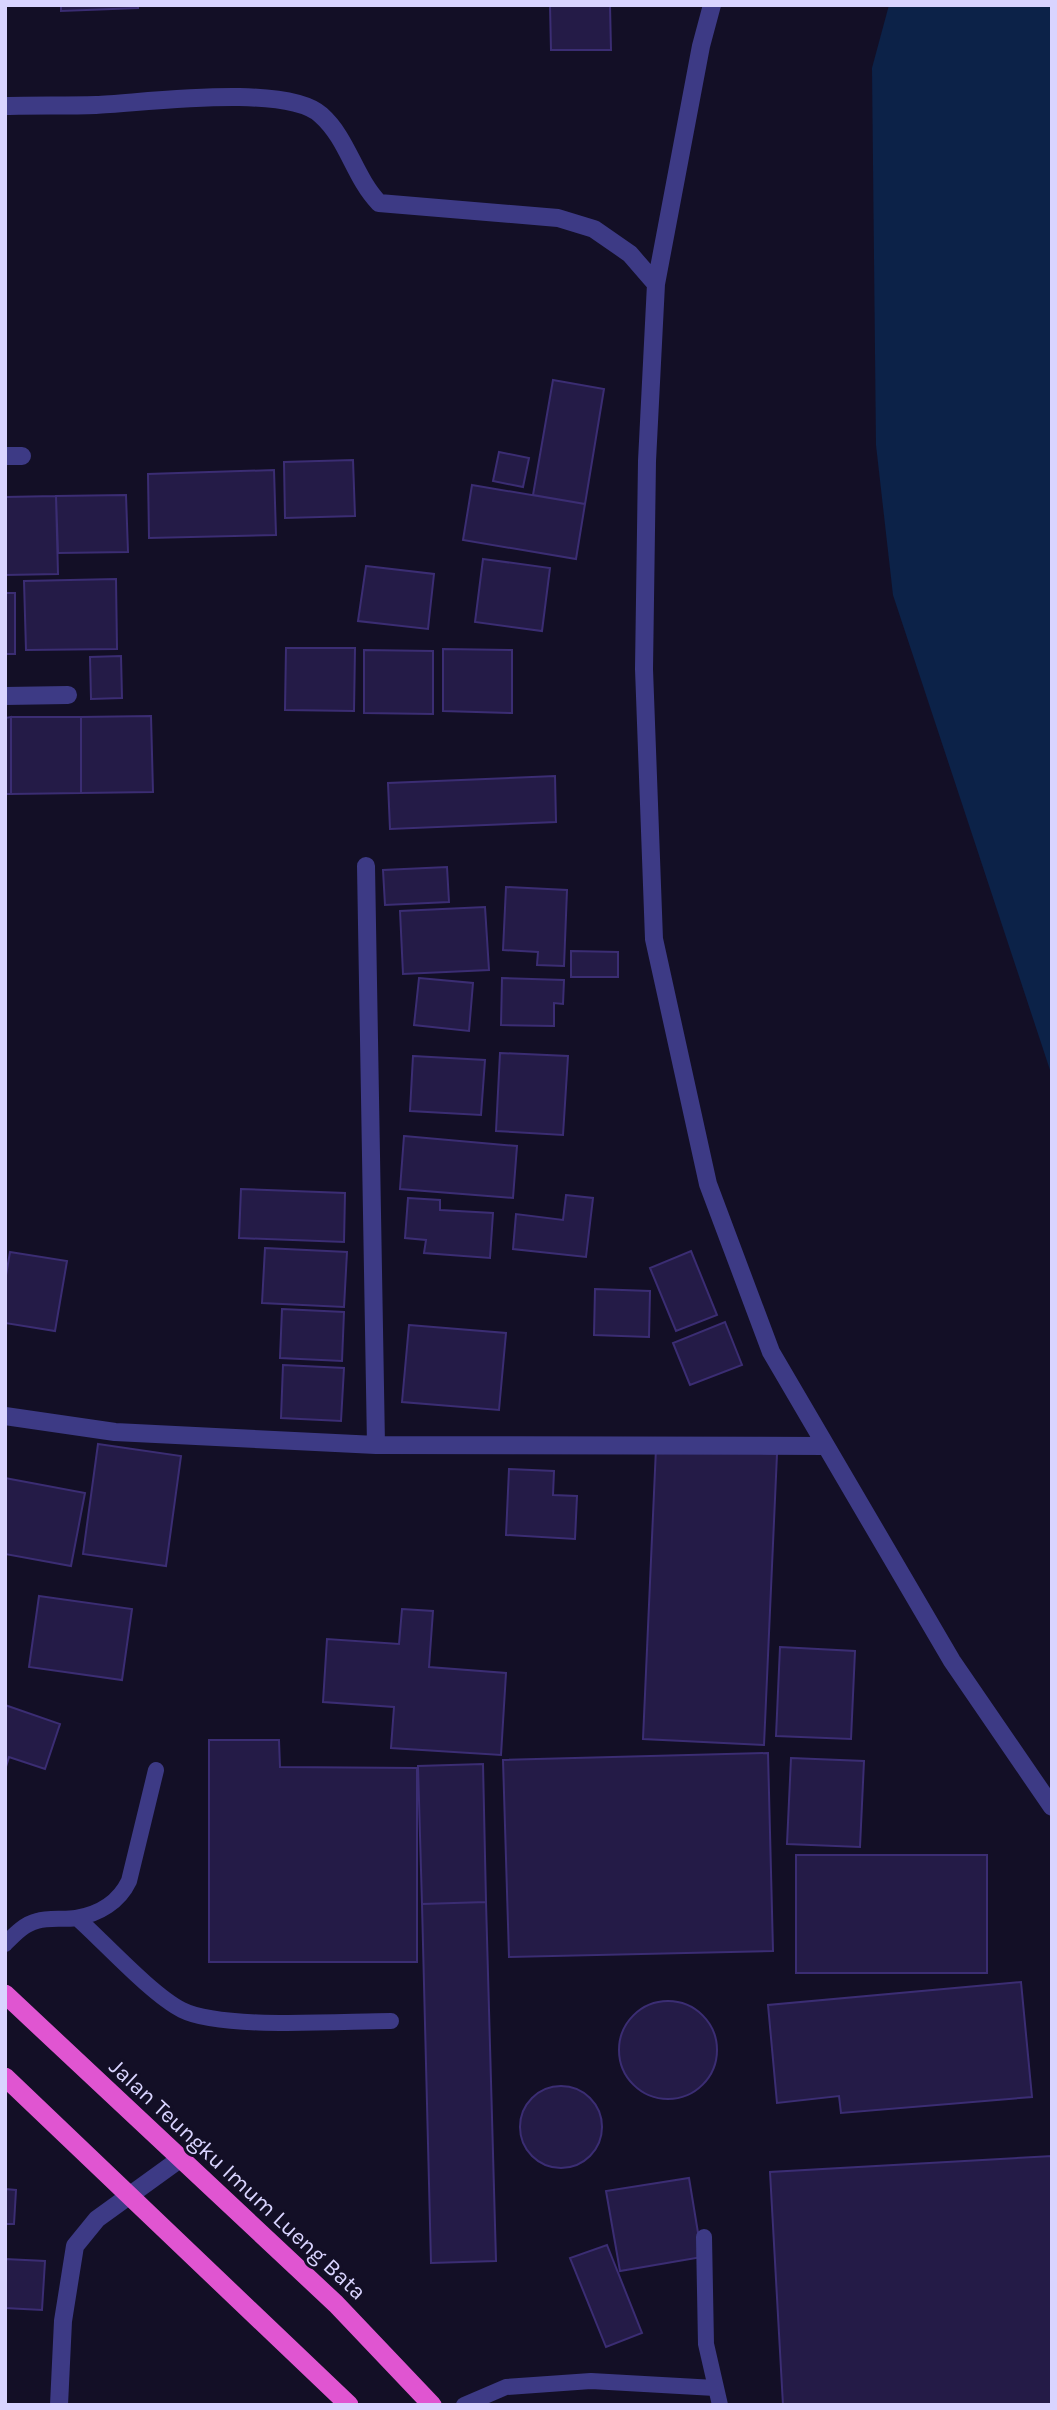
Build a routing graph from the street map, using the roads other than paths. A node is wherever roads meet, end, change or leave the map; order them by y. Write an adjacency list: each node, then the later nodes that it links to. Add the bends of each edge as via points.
1 (712, 5): 3 (street)
2 (5, 106): 3 (street, via 206,98 302,103 321,114 346,146 363,186 379,203 558,218 594,229 630,254)
3 (656, 284): 9 (street, via 644,669 654,939 708,1184 771,1352)
4 (68, 695): 5 (street)
5 (5, 696)
6 (366, 866): 8 (street)
7 (5, 1416): 8 (street, via 115,1432)
8 (376, 1446): 9 (street)
9 (825, 1446): 11 (street, via 952,1661)
10 (156, 1770): 12 (lane, via 123,1893 113,1903)
11 (1052, 1807)
12 (78, 1918): 13 (lane, via 37,1920); 15 (lane, via 167,2000 198,2016 236,2021)
13 (5, 1944)
14 (5, 1994): 17 (highway, Jalan Teungku Imum Lueng Bata)
15 (391, 2021)
16 (5, 2077): 18 (highway)
17 (180, 2158): 18 (street); 23 (highway, Jalan Teungku Imum Lueng Bata, via 336,2304)
18 (126, 2195): 21 (street, via 97,2219 75,2246); 22 (highway)
19 (704, 2237): 20 (lane, via 706,2344)
20 (715, 2388): 24 (lane, via 591,2381 506,2387); 25 (lane)
21 (59, 2405)
22 (349, 2405)
23 (432, 2405)
24 (464, 2405)
25 (720, 2405)

